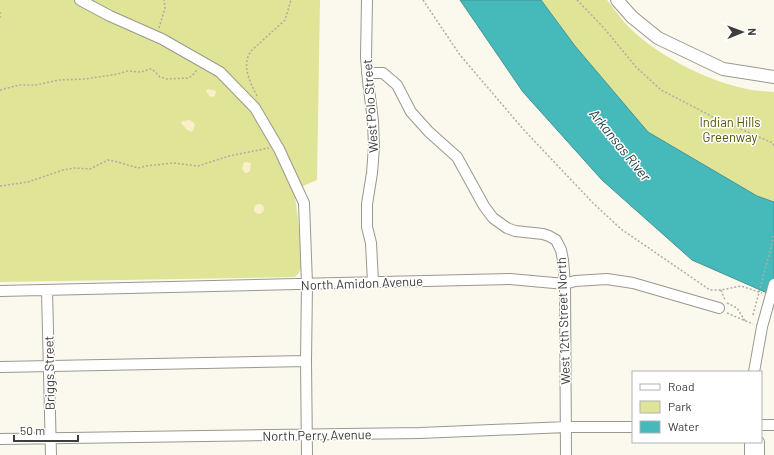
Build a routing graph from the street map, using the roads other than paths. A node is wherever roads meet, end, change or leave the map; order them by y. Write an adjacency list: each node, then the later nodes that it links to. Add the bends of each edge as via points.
1 (80, 0): 7 (street, via 162,39 220,72 255,108 278,146 304,203)
2 (367, 0): 4 (street, West Polo Street)
3 (617, 0): 5 (main road, via 632,17 658,38 723,69)
4 (367, 73): 6 (street, West Polo Street, via 374,121 372,173 367,204); 8 (street, West 12th Street North, via 383,74 397,85 411,112 457,157 493,218 515,231 542,234 556,240 561,250)
5 (774, 76)
6 (373, 282): 7 (street, North Amidon Avenue); 8 (street, North Amidon Avenue, via 510,279)
7 (307, 284): 10 (street, North Amidon Avenue); 13 (street)
8 (565, 284): 12 (street, North Amidon Avenue, via 607,279); 20 (street, West 12th Street North)
9 (774, 284): 16 (street, bridge, via 762,327)
10 (47, 290): 11 (street, North Amidon Avenue); 14 (street, Briggs Street)
11 (0, 291)
12 (719, 308)
13 (306, 361): 14 (street); 21 (street)
14 (49, 366): 15 (street); 22 (street, Briggs Street)
15 (0, 367)
16 (755, 371)
17 (774, 425): 18 (street)
18 (762, 426)
19 (632, 427): 20 (street, North Perry Avenue)
20 (566, 428): 21 (street, North Perry Avenue); 28 (street, West 12th Street North)
21 (306, 435): 22 (street, North Perry Avenue); 27 (street)
22 (50, 438): 23 (street, North Perry Avenue); 26 (street, Briggs Street)
23 (0, 439)
24 (750, 443): 29 (street)
25 (759, 443): 30 (street)
26 (51, 455)
27 (307, 455)
28 (566, 455)
29 (750, 455)
30 (759, 455)

